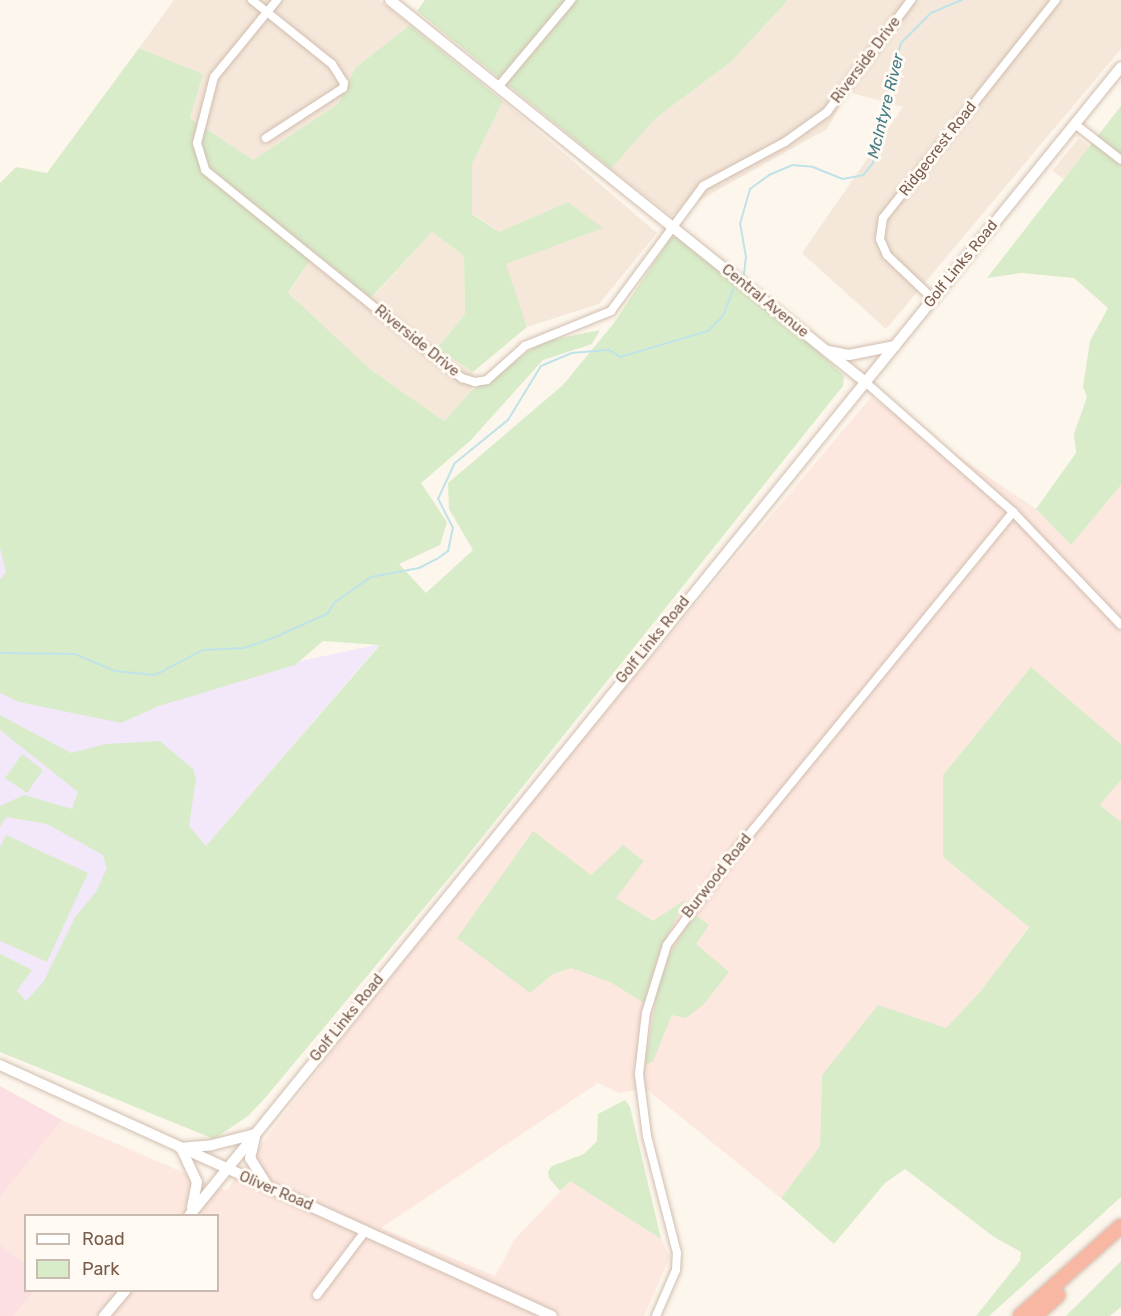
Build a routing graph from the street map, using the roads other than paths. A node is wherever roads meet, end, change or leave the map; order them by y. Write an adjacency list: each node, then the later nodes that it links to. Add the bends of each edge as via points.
1 (252, 0): 7 (street)
2 (277, 0): 7 (street, Riverside Drive)
3 (390, 0): 9 (main road, Central Avenue)
4 (571, 0): 9 (street)
5 (911, 0): 13 (street, Riverside Drive, via 827,112 785,142 704,186)
6 (1056, 0): 14 (street, Ridgecrest Road, via 883,218 880,239 886,255)
7 (268, 12): 11 (street, via 333,64 344,83 343,88); 13 (street, Riverside Drive, via 214,77 197,143 205,170 462,378 487,380 525,346 607,315)
8 (1121, 67): 10 (main road, Golf Links Road)
9 (498, 87): 13 (main road, Central Avenue)
10 (1075, 124): 12 (street); 14 (main road, Golf Links Road)
11 (266, 138)
12 (1121, 160)
13 (673, 226): 16 (main road, Central Avenue)
14 (933, 299): 15 (main road, Golf Links Road)
15 (895, 346): 16 (main road, via 849,356); 17 (main road, Golf Links Road)
16 (825, 350): 17 (main road, Central Avenue)
17 (864, 381): 18 (street, Central Avenue); 21 (main road, Golf Links Road)
18 (1013, 512): 19 (street, Central Avenue); 34 (street, Burwood Road, via 738,847 667,945 646,1013 639,1074 641,1109 677,1253 676,1270)
19 (1121, 625)
20 (0, 1065): 22 (main road, Oliver Road)
21 (256, 1134): 22 (main road); 23 (main road, Golf Links Road); 24 (main road, via 250,1158)
22 (180, 1149): 23 (main road, Oliver Road); 25 (main road, via 197,1182)
23 (226, 1170): 24 (main road, Oliver Road); 26 (main road, Golf Links Road)
24 (270, 1189): 28 (main road, Oliver Road)
25 (189, 1214)
26 (190, 1214)
27 (1121, 1226): 35 (highway)
28 (366, 1230): 31 (street); 33 (main road, Oliver Road)
29 (1121, 1237): 36 (highway)
30 (124, 1292): 32 (main road)
31 (317, 1295)
32 (104, 1316)
33 (552, 1316)
34 (656, 1316)
35 (1020, 1316)
36 (1035, 1316)

